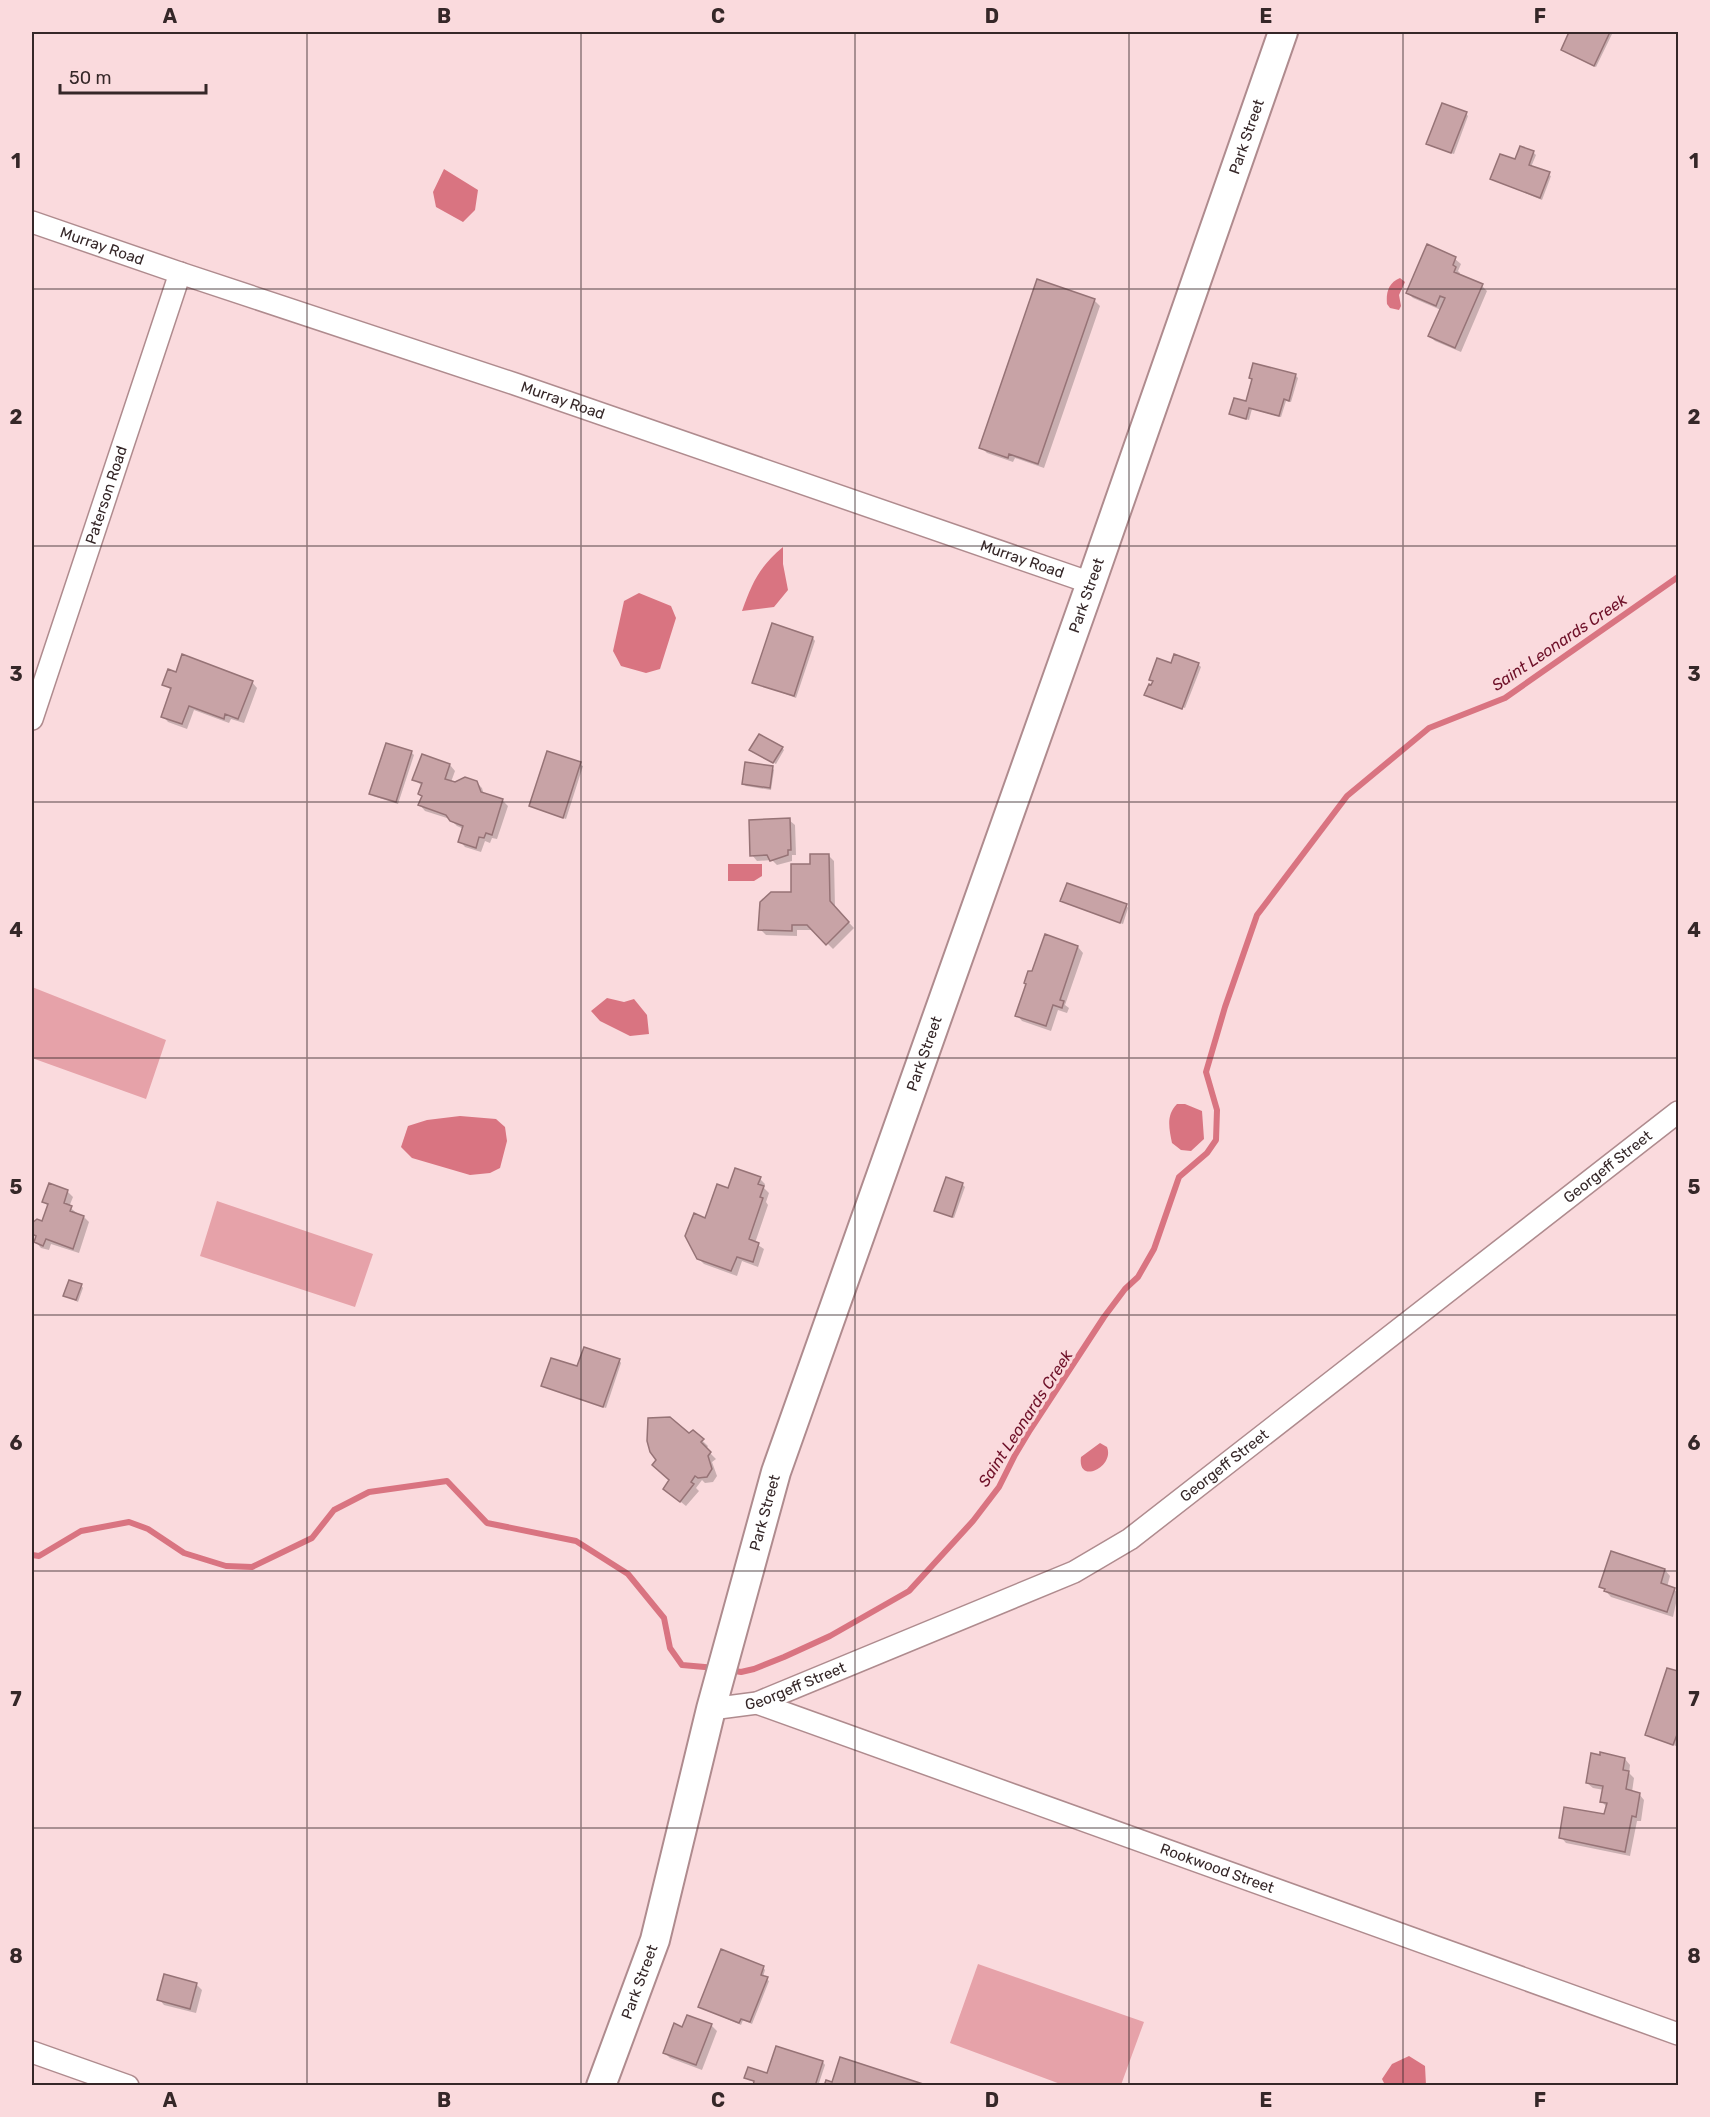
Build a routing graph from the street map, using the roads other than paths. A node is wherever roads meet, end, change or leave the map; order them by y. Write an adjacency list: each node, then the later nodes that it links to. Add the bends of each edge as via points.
1 (1282, 32): 4 (street, Park Street)
2 (32, 222): 3 (street, Murray Road)
3 (180, 273): 4 (street, Murray Road); 5 (street, Paterson Road)
4 (1091, 583): 8 (street, Park Street, via 776,1472)
5 (32, 719)
6 (1678, 1112): 7 (street, Georgeff Street, via 1130,1539 1074,1572)
7 (757, 1703): 8 (street, Georgeff Street); 9 (street, Rookwood Street)
8 (711, 1708): 12 (street, Park Street, via 655,1940)
9 (1678, 2034)
10 (32, 2052): 11 (street)
11 (128, 2085)
12 (601, 2085)

